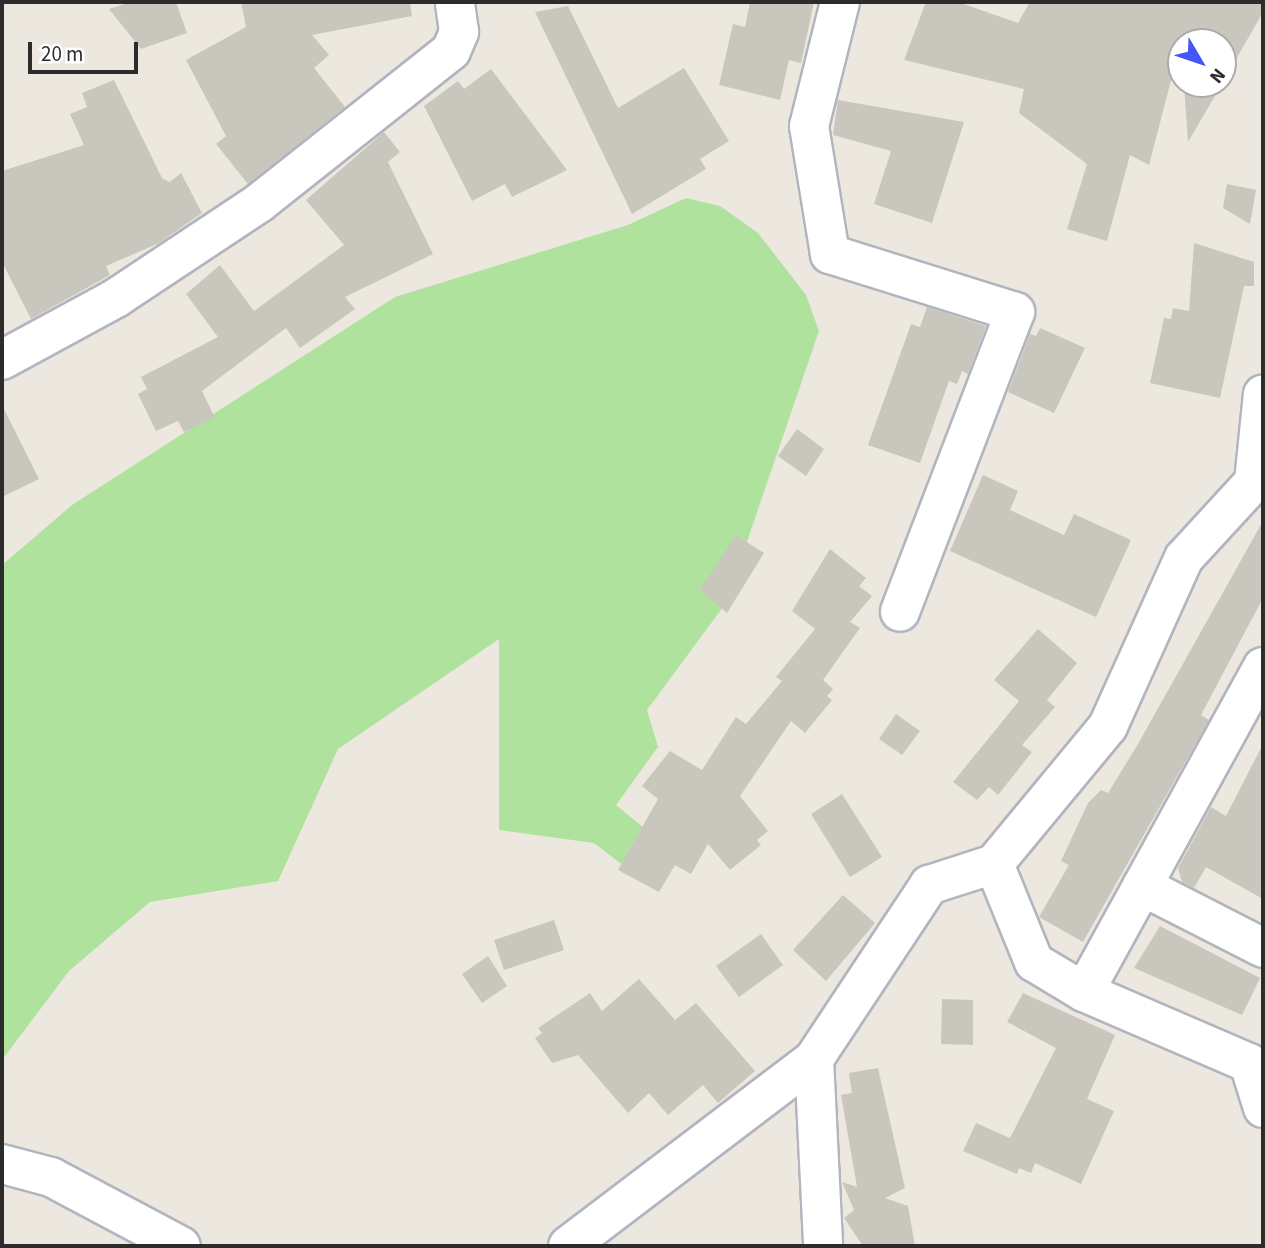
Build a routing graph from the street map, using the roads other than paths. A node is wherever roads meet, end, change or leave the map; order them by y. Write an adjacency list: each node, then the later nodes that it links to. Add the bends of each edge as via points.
1 (455, 2): 3 (street, via 459,32 451,51 366,119 259,203 138,283)
2 (840, 2): 6 (street, via 809,126 830,254 1015,312)
3 (2, 360)
4 (1263, 394): 5 (street)
5 (1259, 488): 8 (street, via 1184,558 1108,726)
6 (900, 612)
7 (1257, 692): 9 (street)
8 (994, 864): 11 (street, via 1034,962); 13 (street, via 929,886)
9 (1142, 886): 10 (street); 11 (street)
10 (1263, 948)
11 (1084, 992): 12 (street)
12 (1256, 1058): 14 (street)
13 (814, 1059): 17 (street); 18 (street)
14 (1263, 1108)
15 (2, 1164): 16 (street, via 51,1177)
16 (181, 1246)
17 (568, 1246)
18 (823, 1246)

